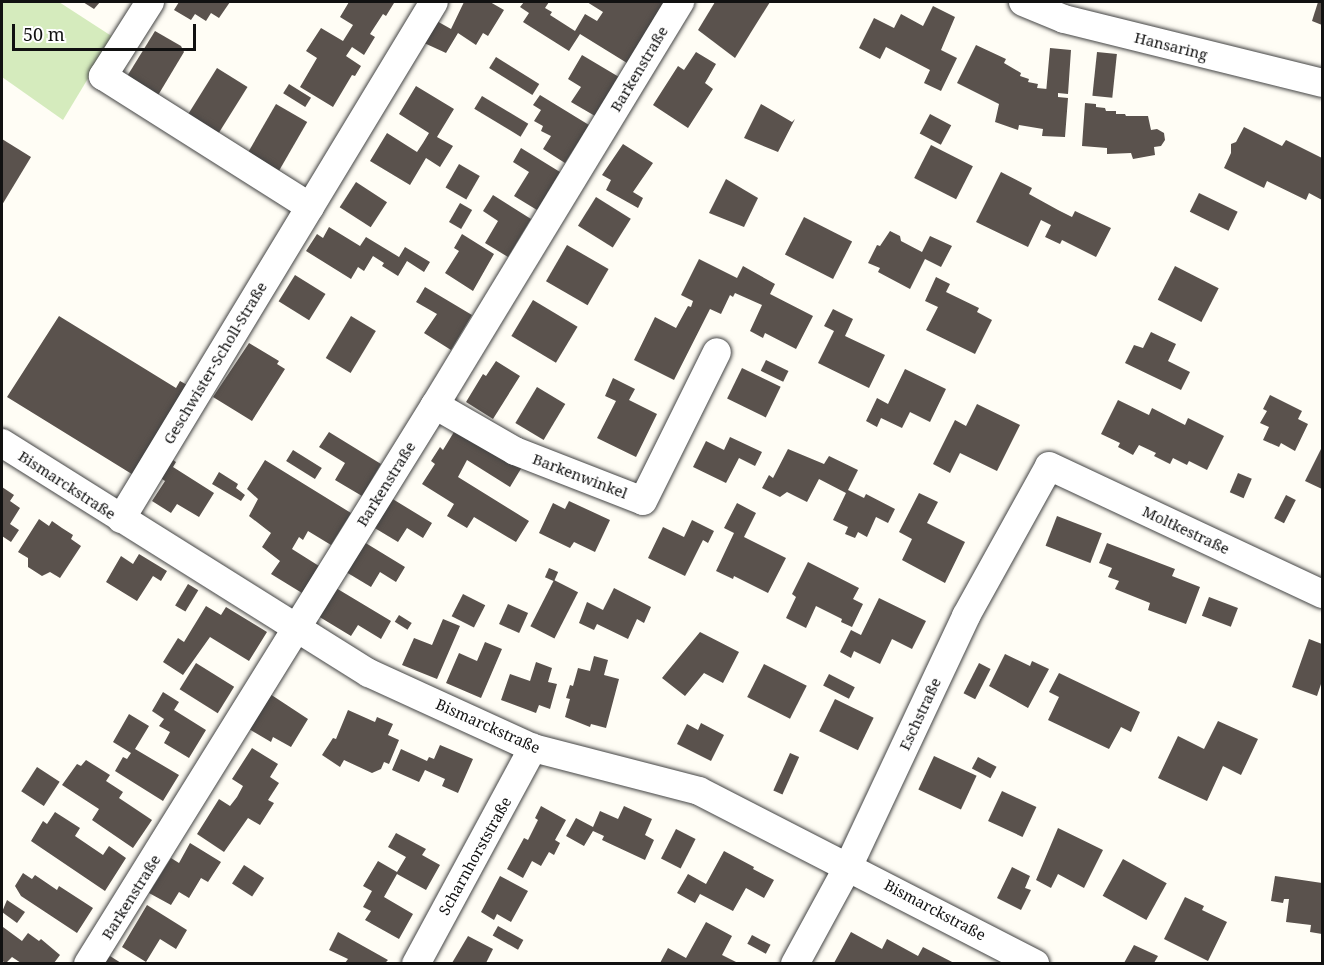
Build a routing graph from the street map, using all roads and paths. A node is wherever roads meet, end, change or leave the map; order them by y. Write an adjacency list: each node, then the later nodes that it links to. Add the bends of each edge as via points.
1 (150, 2): 6 (street, via 103,76)
2 (434, 2): 6 (street, Geschwister-Scholl-Straße)
3 (680, 2): 8 (street, Barkenstraße)
4 (1023, 2): 5 (street, Hansaring, via 1064,19)
5 (1323, 83)
6 (310, 207): 11 (street, Geschwister-Scholl-Straße)
7 (717, 352): 8 (street, Barkenwinkel, via 643,501 515,451)
8 (435, 405): 13 (street, Barkenstraße)
9 (2, 443): 11 (street, Bismarckstraße)
10 (1049, 466): 12 (street, Moltkestraße); 15 (street, Eschstraße, via 966,616)
11 (121, 519): 13 (street, Bismarckstraße)
12 (1323, 594)
13 (296, 628): 14 (street, Bismarckstraße, via 369,673); 16 (street, Barkenstraße)
14 (532, 748): 15 (street, Bismarckstraße, via 699,791); 17 (street, Scharnhorststraße)
15 (849, 866): 18 (street, Eschstraße); 19 (street, Bismarckstraße)
16 (88, 963)
17 (416, 963)
18 (795, 963)
19 (1035, 963)

